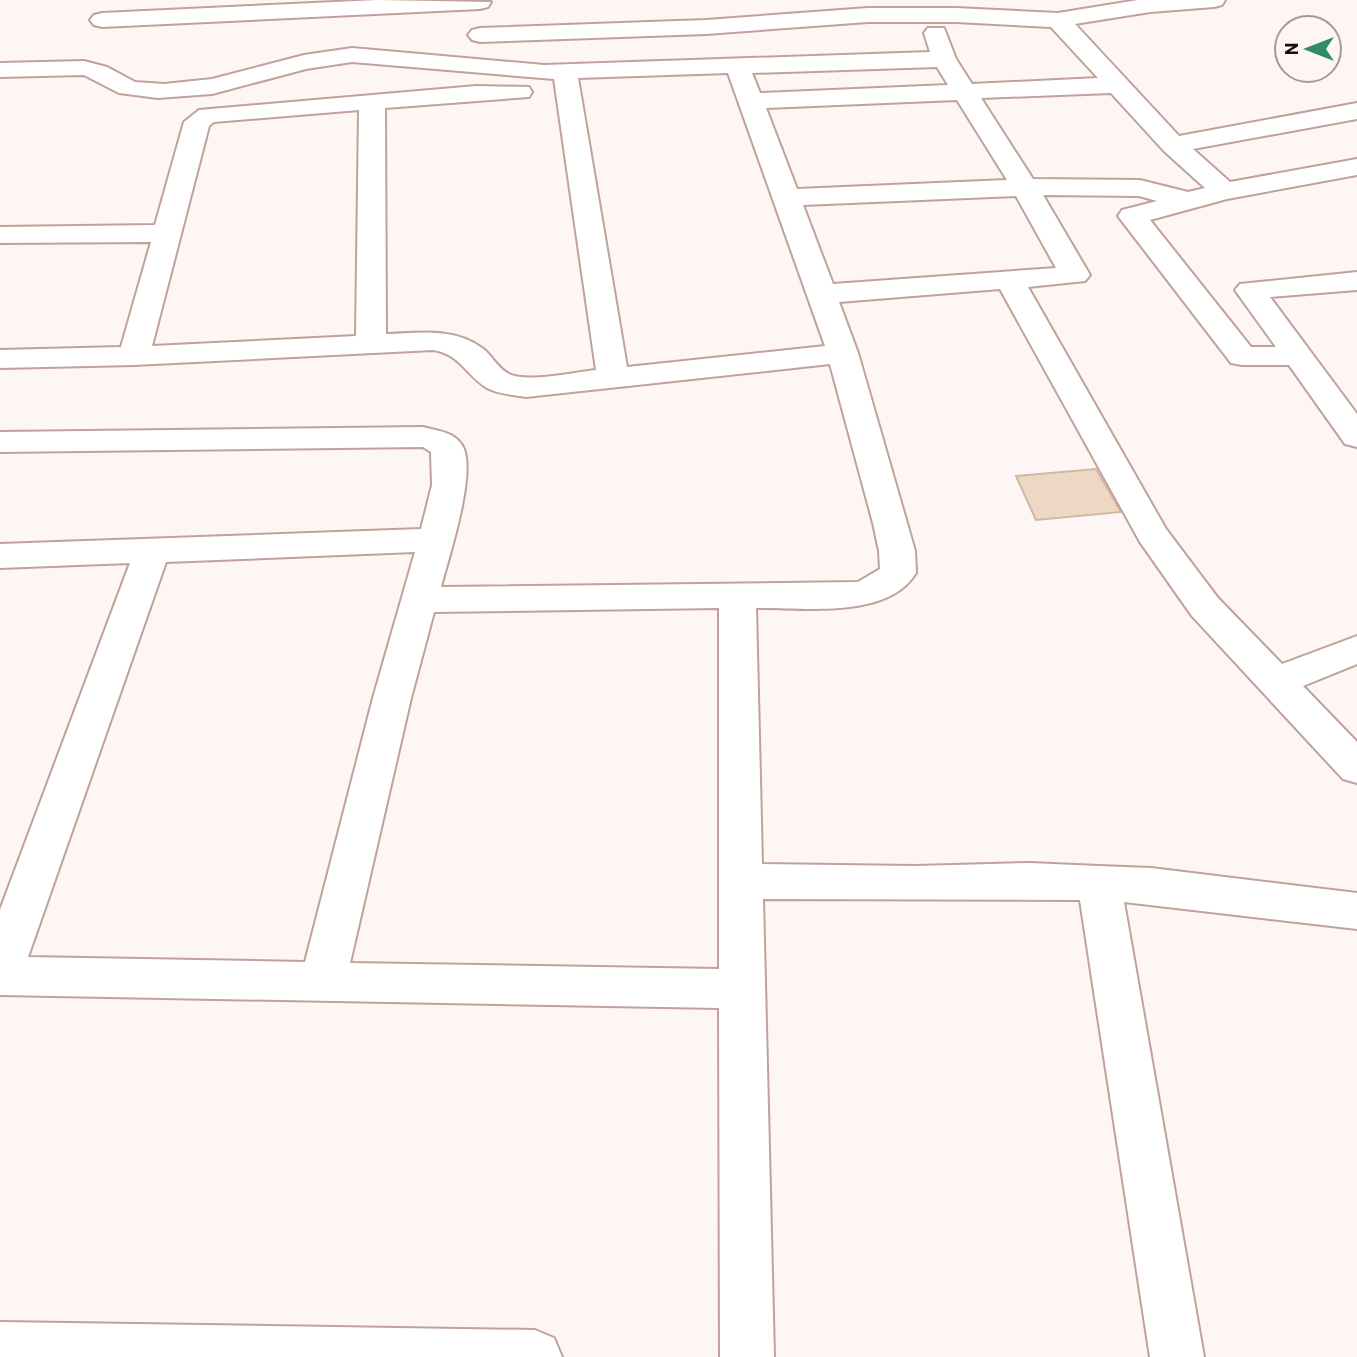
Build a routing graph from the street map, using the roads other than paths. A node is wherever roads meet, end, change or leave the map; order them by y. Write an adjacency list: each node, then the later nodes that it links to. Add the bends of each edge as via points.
1 (1214, 0): 6 (street)
2 (480, 1): 3 (street); 7 (street)
3 (220, 6): 8 (street)
4 (866, 8): 5 (street); 7 (street, via 706,27)
5 (930, 14): 6 (street); 9 (street)
6 (1058, 20): 14 (street)
7 (480, 35): 12 (street)
8 (102, 37): 11 (street); 12 (street, via 117,83 139,89 166,92 223,85 322,56 352,55)
9 (944, 59): 10 (street); 15 (street)
10 (737, 64): 13 (street); 16 (street)
11 (0, 71)
12 (478, 80): 13 (street); 17 (street)
13 (566, 81): 35 (street)
14 (1118, 85): 15 (street); 19 (street)
15 (967, 92): 16 (street); 21 (street)
16 (751, 101): 23 (street)
17 (372, 102): 25 (street, via 208,115 197,122); 30 (street)
18 (1357, 111): 19 (street)
19 (1173, 145): 22 (street)
20 (1357, 167): 22 (street)
21 (1024, 186): 23 (street); 24 (street, via 1140,188); 27 (street, via 1075,275)
22 (1224, 191): 24 (street)
23 (784, 198): 29 (street)
24 (1184, 200): 33 (street, via 1132,216 1242,356)
25 (166, 233): 26 (street); 32 (street)
26 (0, 235)
27 (1009, 279): 29 (street); 44 (street, via 1152,534 1205,607)
28 (1357, 281): 33 (street, via 1250,290)
29 (822, 295): 31 (street)
30 (371, 344): 32 (street); 35 (street, via 453,344 502,383 526,387)
31 (843, 353): 35 (street); 41 (street, via 890,523 898,573 862,594)
32 (134, 356): 34 (street)
33 (1299, 356): 36 (street)
34 (0, 359)
35 (613, 379)
36 (1357, 437)
37 (0, 442): 38 (street, via 423,437 439,441 448,450 450,466)
38 (436, 540): 39 (street); 42 (street)
39 (153, 548): 40 (street); 49 (street)
40 (0, 556)
41 (737, 596): 42 (street); 46 (street)
42 (421, 600): 50 (street, via 392,698)
43 (1357, 649): 44 (street)
44 (1276, 682): 45 (street)
45 (1357, 768)
46 (743, 881): 47 (street); 51 (street)
47 (1099, 883): 48 (street); 56 (street)
48 (1357, 911)
49 (0, 974): 50 (street)
50 (323, 982): 51 (street)
51 (744, 989): 55 (street)
52 (0, 1349): 53 (street)
53 (92, 1354): 54 (street)
54 (535, 1357)
55 (747, 1357)
56 (1177, 1357)

